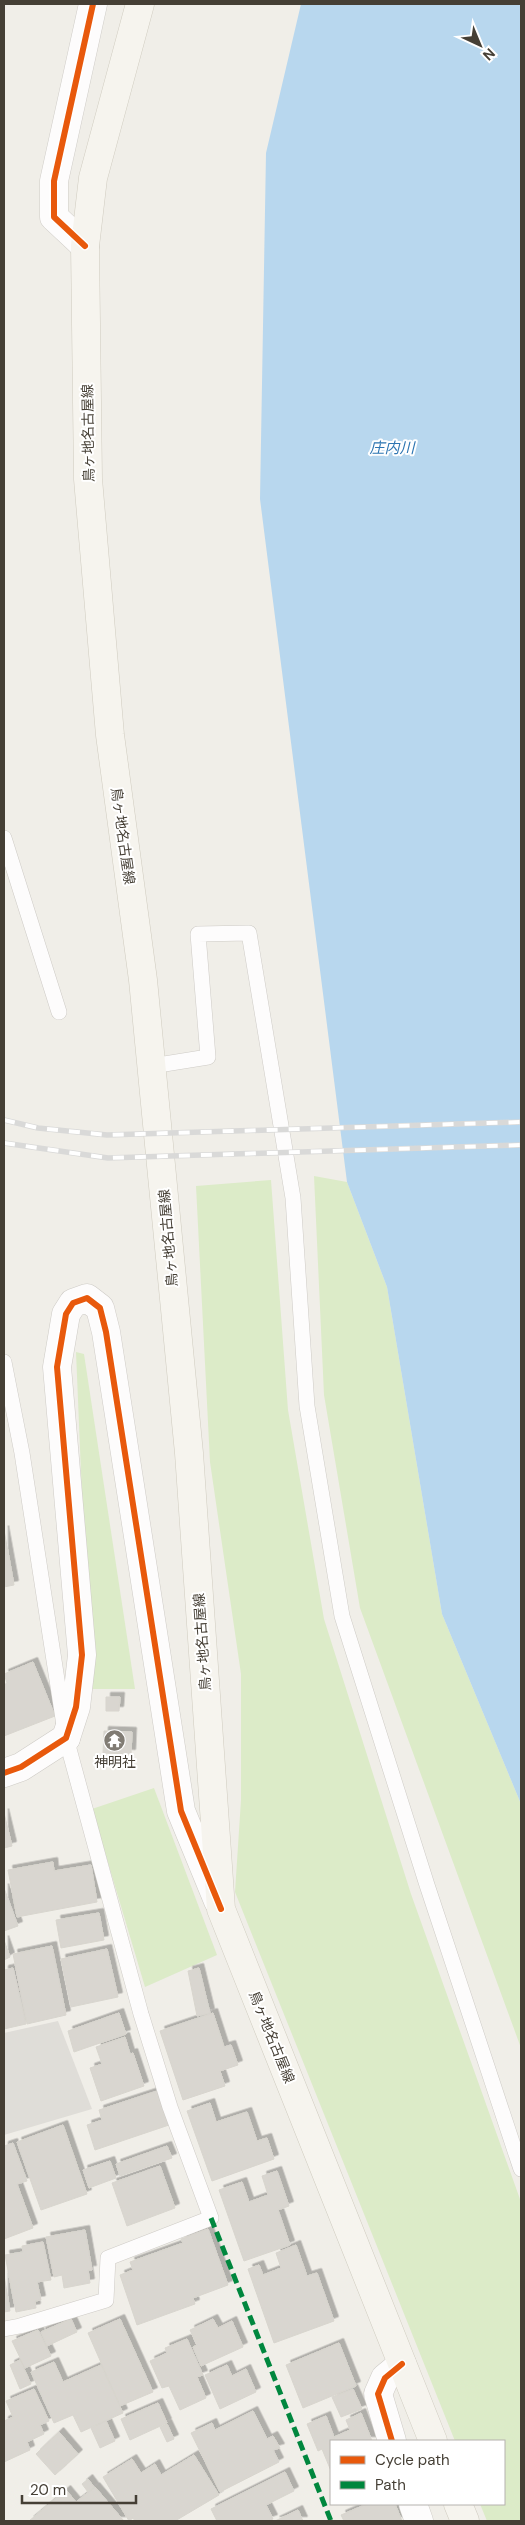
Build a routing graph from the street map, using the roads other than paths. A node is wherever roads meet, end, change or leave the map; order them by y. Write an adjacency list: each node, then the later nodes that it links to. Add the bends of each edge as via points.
1 (93, 4): 3 (street, via 54,181 54,217)
2 (140, 4): 3 (main road, 鳥ヶ地名古屋線, via 93,178)
3 (85, 246): 6 (main road, 鳥ヶ地名古屋線, via 88,479 110,735)
4 (4, 838): 5 (lane)
5 (59, 1012)
6 (152, 1066): 10 (main road, 鳥ヶ地名古屋線, via 188,1454); 11 (lane, via 208,1057 198,934 249,932 293,1198 307,1406 342,1616)
7 (4, 1362): 8 (lane, via 22,1453)
8 (66, 1738): 9 (street, via 21,1767); 10 (street, via 76,1707 82,1655 57,1368 66,1314 73,1304 87,1298 100,1308 106,1332 181,1811); 12 (lane, via 141,2014 170,2107 211,2218 108,2258 106,2300)
9 (4, 1773)
10 (221, 1909): 13 (main road, 鳥ヶ地名古屋線)
11 (521, 2169)
12 (4, 2329)
13 (402, 2364): 14 (street, via 385,2378 378,2394); 15 (main road, 鳥ヶ地名古屋線)
14 (392, 2440)
15 (433, 2440)
16 (413, 2505): 18 (street)
17 (458, 2505): 19 (main road)
18 (419, 2521)
19 (465, 2521)

